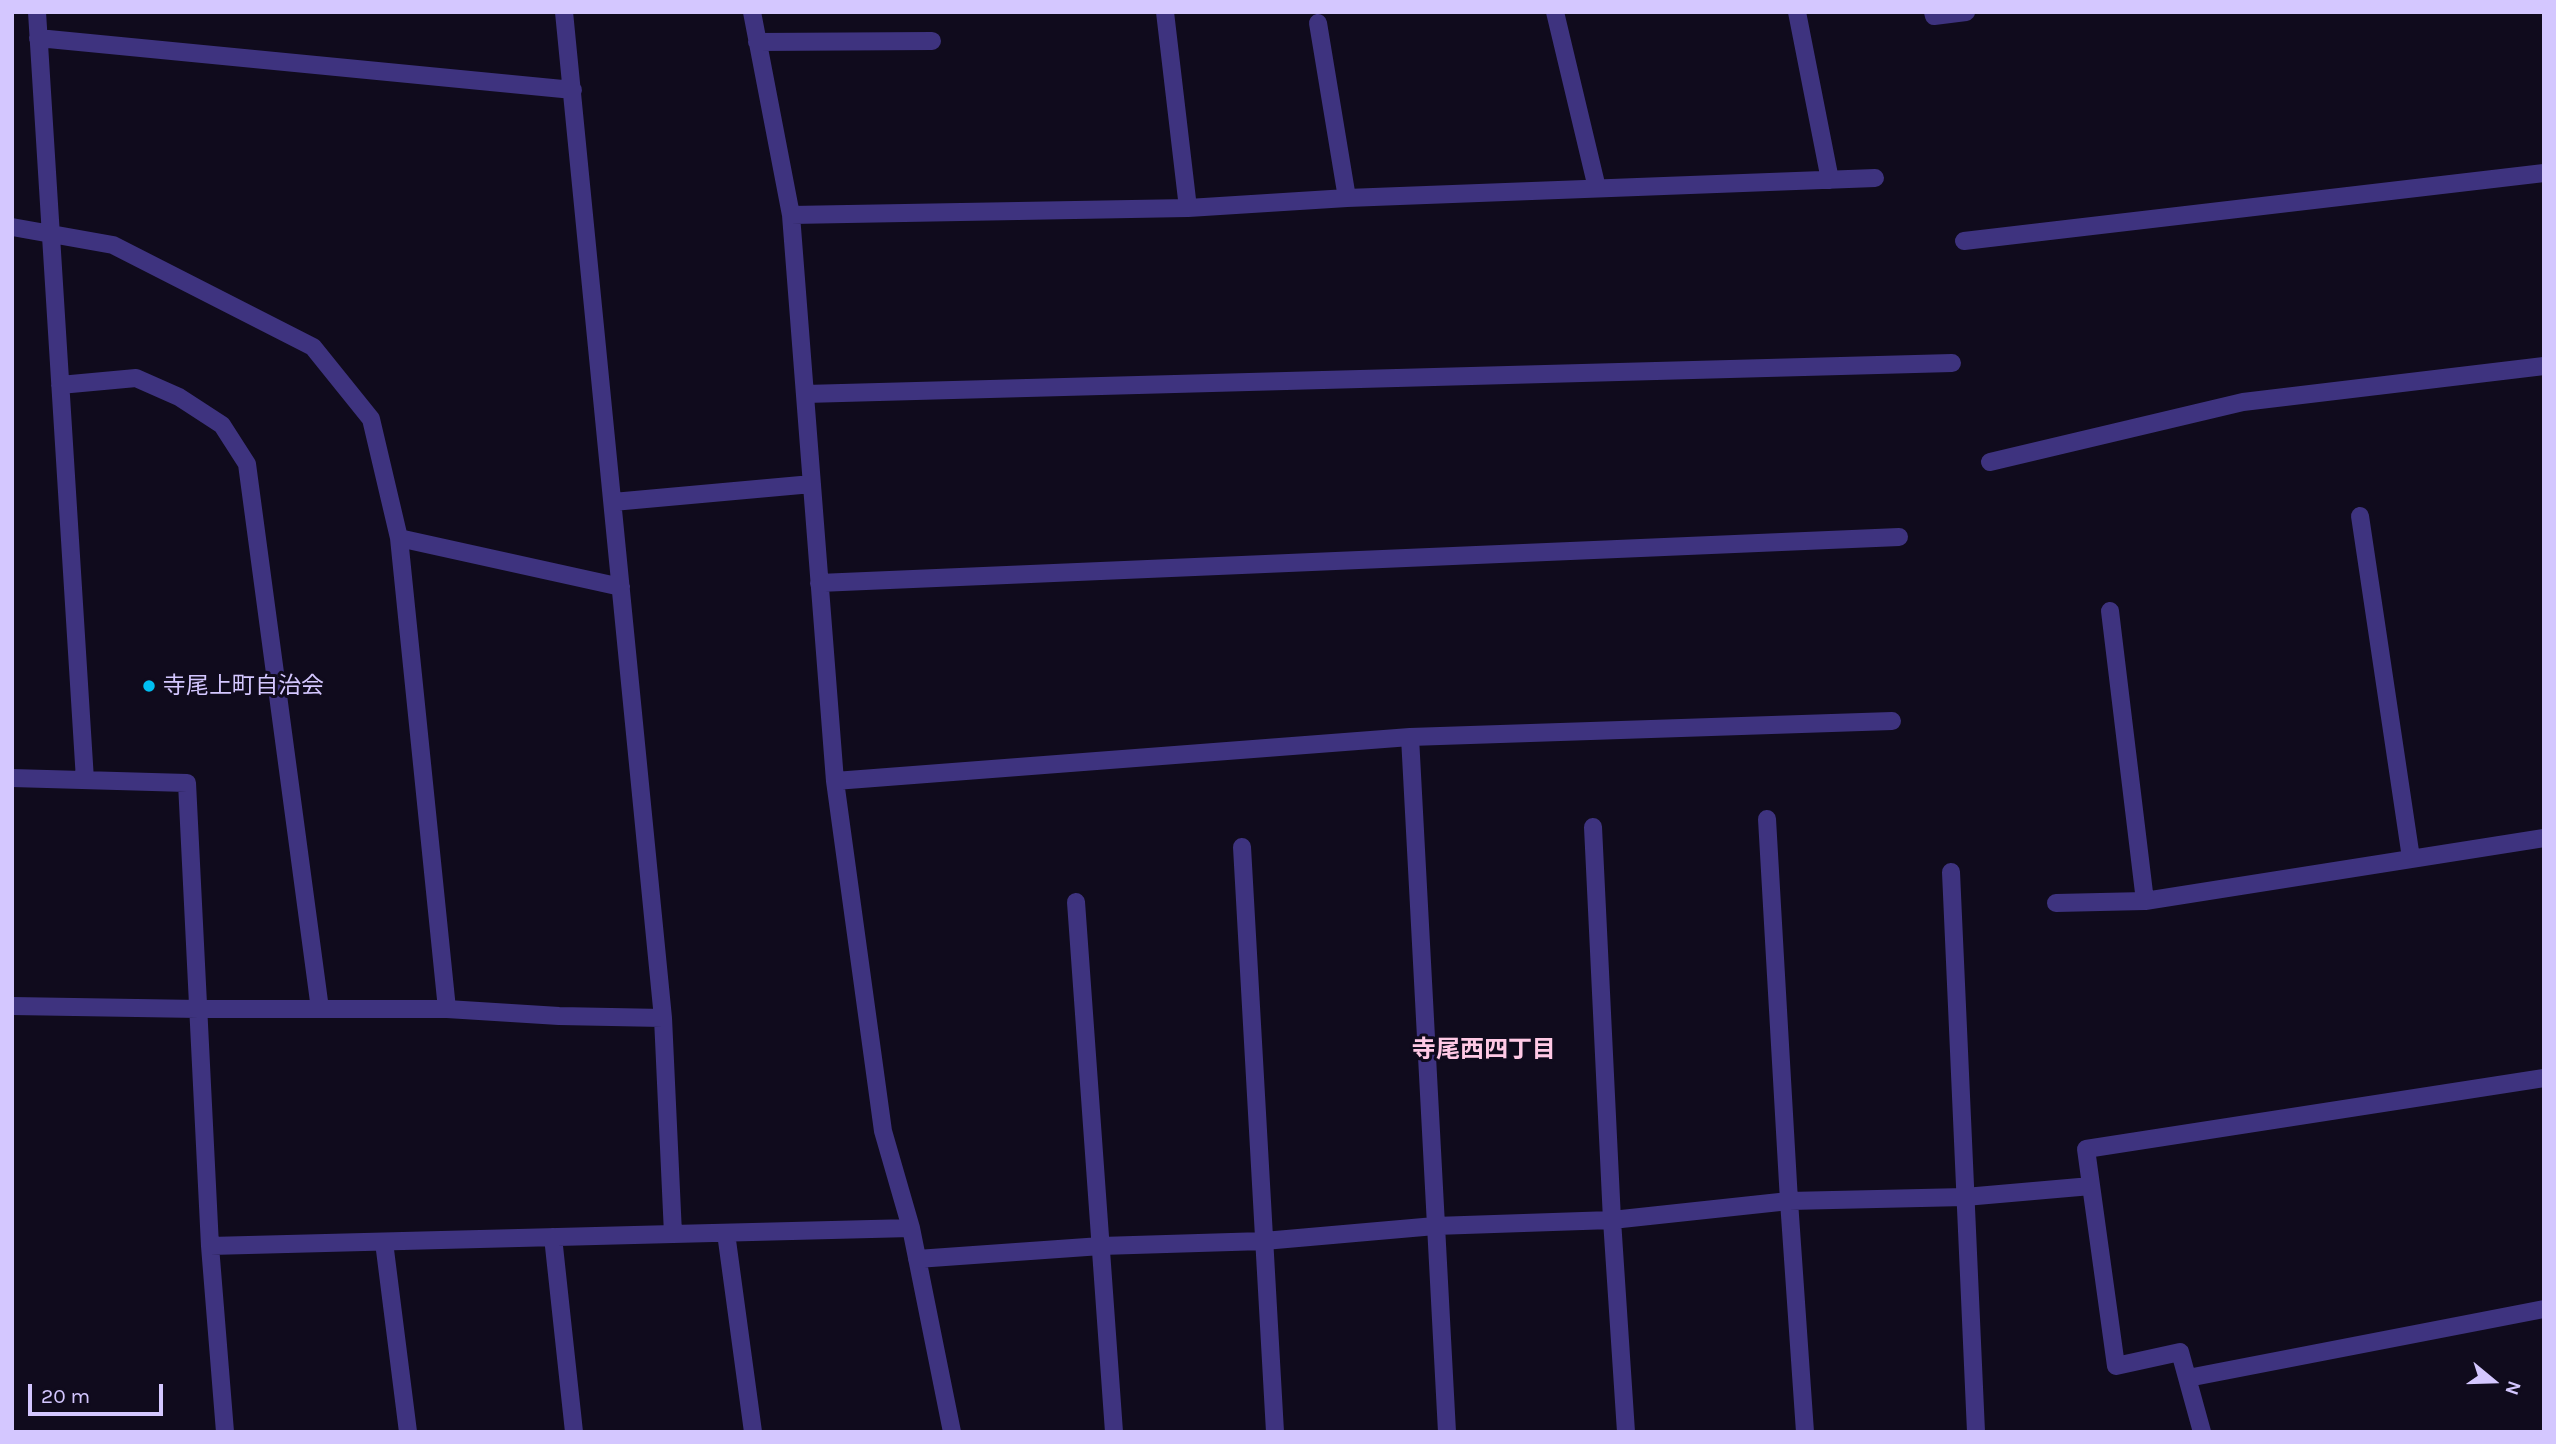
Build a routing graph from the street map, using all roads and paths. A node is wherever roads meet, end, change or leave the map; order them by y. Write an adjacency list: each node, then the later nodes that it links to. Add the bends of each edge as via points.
1 (37, 12): 10 (street)
2 (564, 12): 13 (street)
3 (752, 12): 12 (street)
4 (1165, 12): 19 (street)
5 (1555, 12): 17 (street)
6 (1797, 12): 16 (street)
7 (1933, 12): 8 (street, via 1934,16)
8 (1966, 12)
9 (1318, 23): 18 (street)
10 (38, 38): 13 (street); 22 (street)
11 (932, 41): 12 (street)
12 (757, 42): 20 (street)
13 (573, 90): 30 (street)
14 (2544, 173): 23 (street)
15 (1875, 178): 16 (street)
16 (1830, 180): 17 (street)
17 (1597, 188): 18 (street)
18 (1348, 198): 19 (street)
19 (1188, 208): 20 (street)
20 (791, 215): 27 (street)
21 (12, 227): 22 (street)
22 (50, 232): 26 (street); 33 (street, via 113,244 313,346 371,419)
23 (1964, 242)
24 (1952, 363): 27 (street)
25 (2544, 366): 28 (street, via 2243,402)
26 (60, 385): 40 (street); 52 (street, via 136,378 179,397 222,425 247,464)
27 (805, 394): 29 (street)
28 (1990, 462)
29 (812, 484): 30 (street); 34 (street)
30 (613, 502): 35 (street)
31 (2360, 516): 46 (street)
32 (1899, 537): 34 (street)
33 (399, 538): 35 (street); 53 (street)
34 (819, 583): 41 (street)
35 (621, 587): 55 (street)
36 (2110, 611): 48 (street)
37 (1892, 721): 38 (street)
38 (1409, 737): 41 (street); 61 (street)
39 (12, 778): 40 (street)
40 (85, 780): 54 (street, via 187,783)
41 (835, 780): 62 (street, via 883,1131)
42 (1767, 819): 59 (street)
43 (1593, 827): 60 (street)
44 (2544, 838): 46 (street)
45 (1242, 847): 66 (street)
46 (2411, 858): 48 (street)
47 (1951, 872): 58 (street)
48 (2145, 901): 50 (street)
49 (1076, 902): 69 (street)
50 (2056, 903)
51 (12, 1006): 54 (street)
52 (320, 1009): 53 (street); 54 (street)
53 (447, 1009): 55 (street)
54 (199, 1010): 68 (street)
55 (663, 1018): 64 (street)
56 (2544, 1078): 57 (street, via 2086,1149)
57 (2091, 1186): 58 (street); 72 (street, via 2116,1366 2180,1352)
58 (1965, 1197): 59 (street); 83 (street)
59 (1789, 1201): 60 (street); 82 (street)
60 (1612, 1220): 61 (street); 81 (street)
61 (1435, 1226): 66 (street); 80 (street)
62 (911, 1228): 63 (street); 70 (street)
63 (726, 1233): 64 (street); 76 (street)
64 (673, 1234): 65 (street)
65 (552, 1237): 67 (street); 75 (street)
66 (1264, 1241): 69 (street); 79 (street)
67 (384, 1242): 68 (street); 74 (street)
68 (210, 1246): 73 (street)
69 (1101, 1246): 70 (street); 78 (street)
70 (917, 1259): 77 (street)
71 (2544, 1308): 72 (street)
72 (2188, 1378): 84 (street)
73 (225, 1432)
74 (408, 1432)
75 (574, 1432)
76 (753, 1432)
77 (953, 1432)
78 (1114, 1432)
79 (1275, 1432)
80 (1447, 1432)
81 (1626, 1432)
82 (1805, 1432)
83 (1976, 1432)
84 (2202, 1432)

